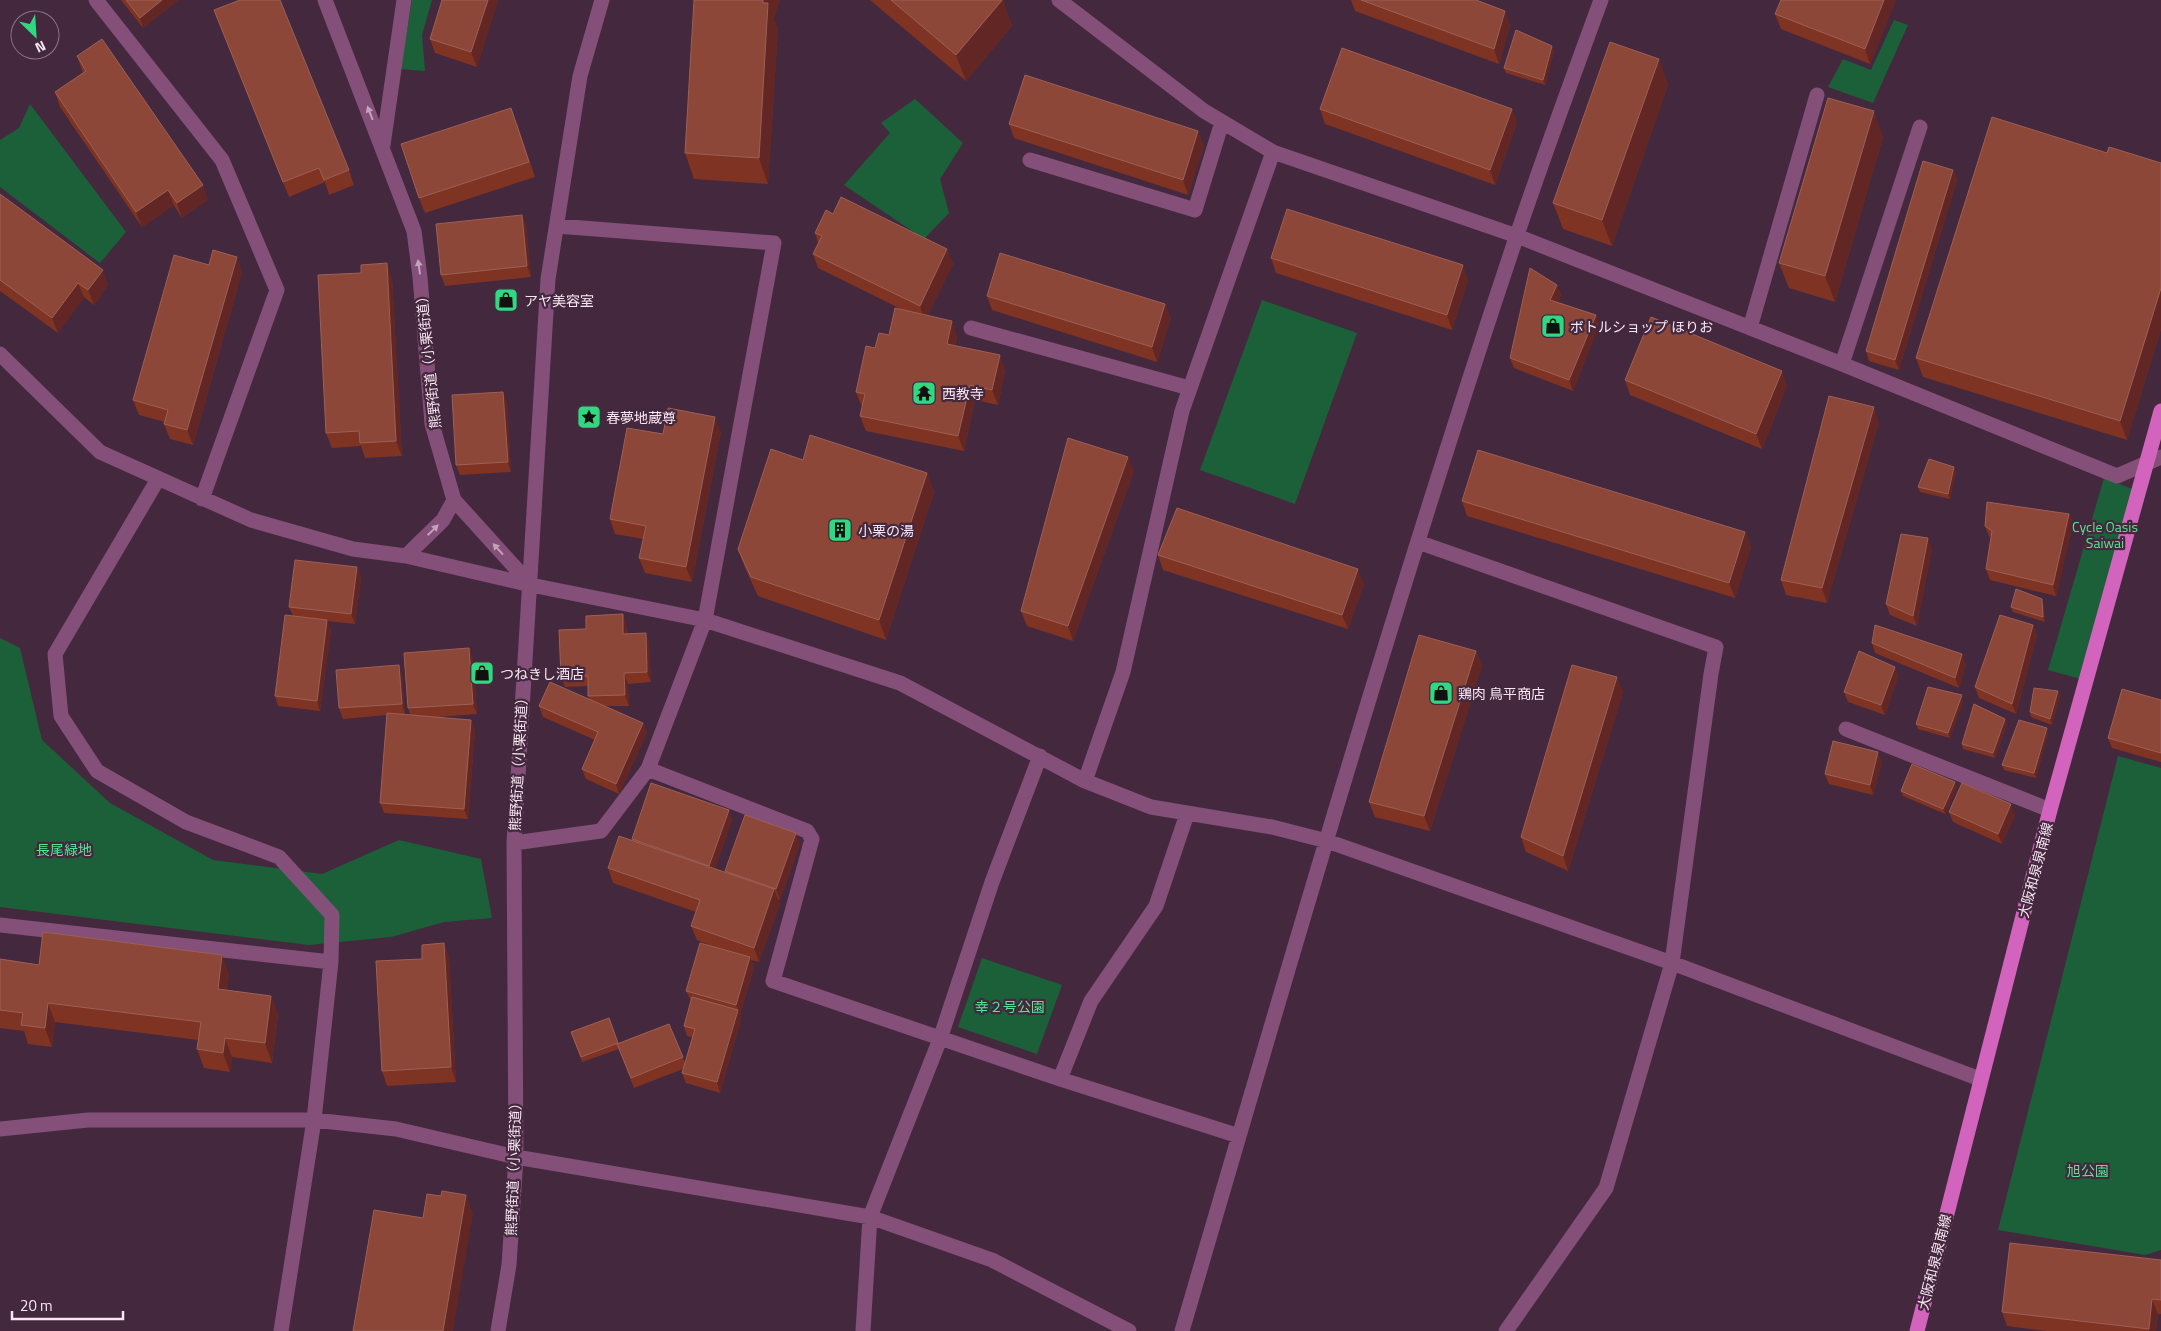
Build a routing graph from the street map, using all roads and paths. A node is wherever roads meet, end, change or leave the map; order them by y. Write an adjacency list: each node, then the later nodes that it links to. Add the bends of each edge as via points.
1 (96, 0): 24 (street, via 222,160 277,290)
2 (325, 0): 10 (street, 熊野街道（小栗街道）, one-way to 2)
3 (404, 0): 10 (street)
4 (602, 0): 13 (street, via 580,76)
5 (1059, 0): 8 (street)
6 (1601, 0): 14 (street)
7 (1816, 95): 16 (street)
8 (1222, 122): 11 (street); 12 (street, via 1195,210)
9 (1920, 127): 18 (street)
10 (383, 146): 25 (street, 熊野街道（小栗街道）, one-way to 10, via 432,424 414,231)
11 (1273, 152): 14 (street); 19 (street)
12 (1030, 160)
13 (557, 226): 28 (street, via 548,279); 29 (street, via 774,243)
14 (1516, 236): 16 (street); 26 (street)
15 (971, 328): 19 (street, via 1182,386)
16 (1750, 328): 18 (street)
17 (0, 354): 23 (street, via 100,452)
18 (1842, 364): 22 (street, via 2117,476)
19 (1189, 392): 33 (street, via 1123,672)
20 (2161, 411): 22 (main road, 大阪和泉泉南線)
21 (2161, 457): 22 (street)
22 (2146, 463): 34 (main road, 大阪和泉泉南線)
23 (158, 479): 24 (street); 39 (street, via 55,654 61,716 97,771 186,822 280,857 332,915)
24 (202, 499): 27 (street, via 251,520 353,549)
25 (454, 500): 27 (street, one-way to 25, via 443,520); 28 (street, 熊野街道（小栗街道）, one-way to 25)
26 (1418, 542): 36 (street); 40 (street, via 1716,646)
27 (406, 556): 28 (street)
28 (531, 586): 29 (street); 37 (street, 熊野街道（小栗街道）, via 525,635)
29 (705, 620): 31 (street, via 900,683); 32 (street)
30 (1846, 729): 34 (street)
31 (1040, 756): 33 (street); 41 (street, via 992,882)
32 (648, 769): 37 (street, via 601,831); 41 (street, via 807,831 812,839 773,980)
33 (1085, 781): 35 (street, via 1151,807)
34 (2050, 810): 43 (main road, 大阪和泉泉南線)
35 (1187, 814): 36 (street, via 1272,827); 42 (street, via 1156,906 1091,1001)
36 (1326, 841): 40 (street); 46 (street)
37 (514, 843): 47 (street, 熊野街道（小栗街道）)
38 (0, 925): 39 (street)
39 (331, 962): 44 (street)
40 (1672, 963): 43 (street); 54 (street, via 1606,1188)
41 (940, 1038): 42 (street); 48 (street)
42 (1060, 1079): 46 (street)
43 (1980, 1079): 55 (main road, 大阪和泉泉南線)
44 (314, 1120): 45 (street, via 88,1120); 47 (street, via 396,1130); 49 (street)
45 (0, 1129)
46 (1239, 1136): 53 (street)
47 (516, 1157): 48 (street); 50 (street, 熊野街道（小栗街道）, via 508,1265)
48 (870, 1217): 51 (street); 52 (street, via 992,1260)
49 (281, 1331)
50 (498, 1331)
51 (864, 1331)
52 (1129, 1331)
53 (1182, 1331)
54 (1506, 1331)
55 (1917, 1331)

